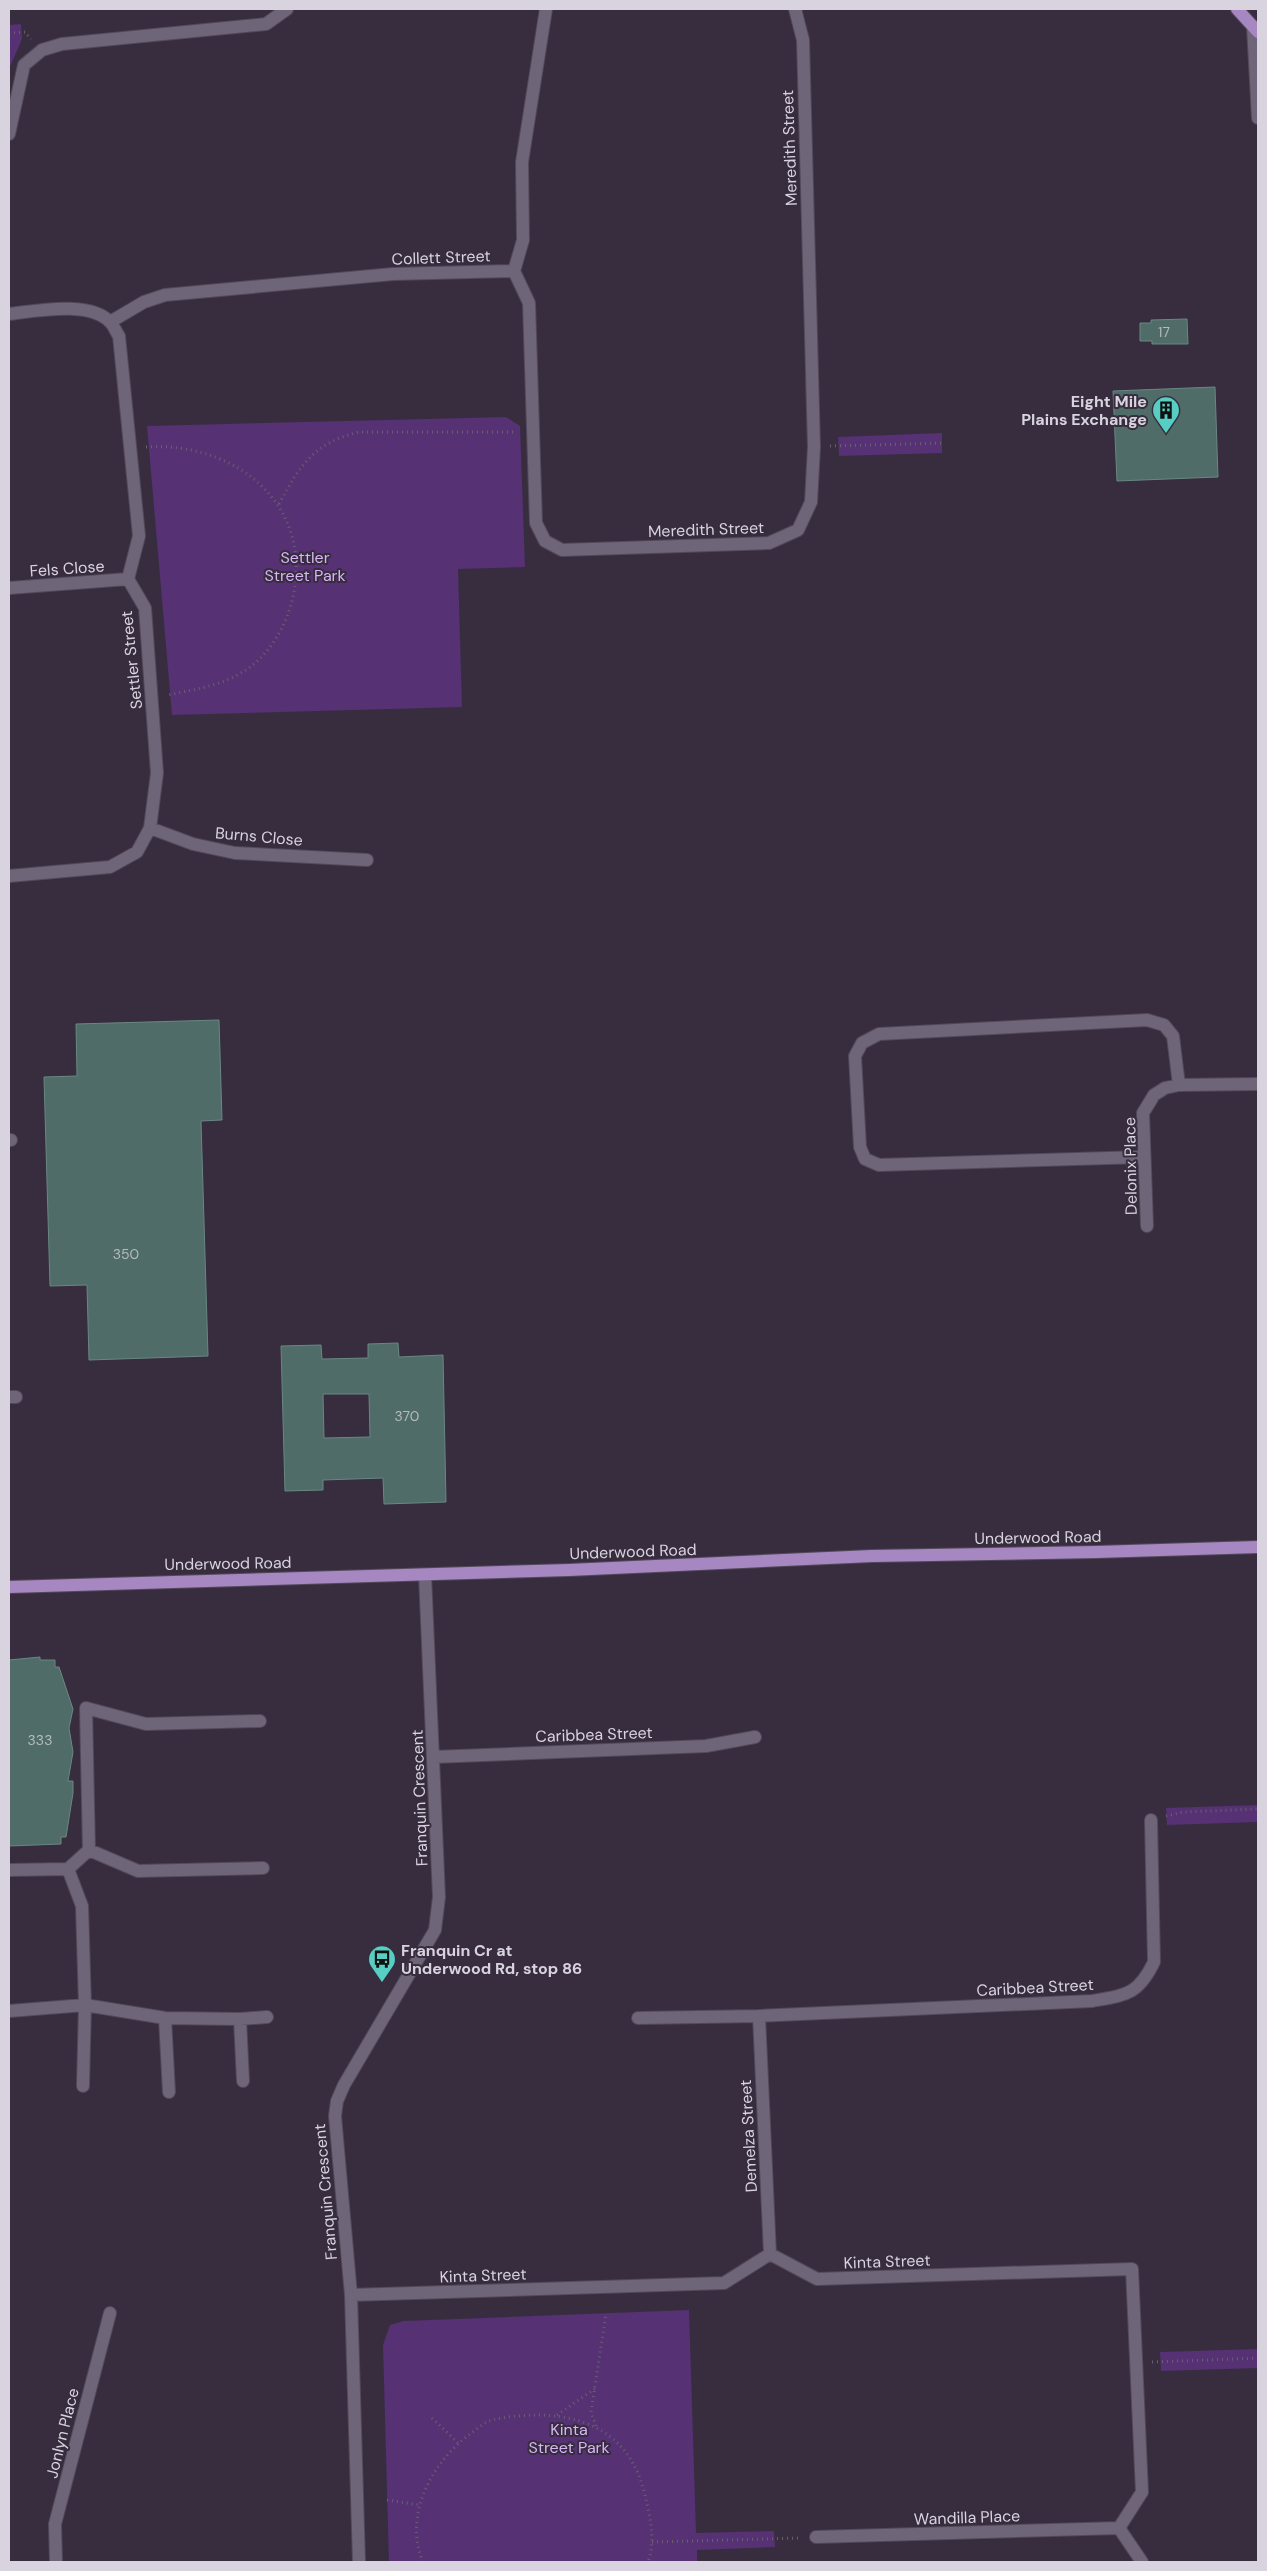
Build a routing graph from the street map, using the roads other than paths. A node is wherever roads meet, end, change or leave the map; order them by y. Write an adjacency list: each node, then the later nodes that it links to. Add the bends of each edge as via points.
1 (287, 9): 7 (street, via 266,24 62,44 42,50 24,65)
2 (546, 9): 8 (street, Collett Street, via 522,162 523,240)
3 (795, 9): 8 (street, Meredith Street, via 803,40 814,447 811,502 798,530 769,543 562,550 545,542 536,523 529,302)
4 (1237, 9): 5 (main road)
5 (1256, 29): 6 (street)
6 (1258, 118)
7 (9, 134)
8 (514, 271): 10 (street, Collett Street, via 393,274 165,295 144,302)
9 (9, 314): 10 (street, via 68,309 90,311)
10 (110, 322): 11 (street, via 119,336 139,536)
11 (128, 580): 12 (street, Fels Close); 13 (street, Settler Street, via 145,608 157,773)
12 (9, 588)
13 (150, 828): 14 (street, Burns Close, via 193,844 235,853); 15 (street, Settler Street, via 137,852 110,867)
14 (367, 860)
15 (9, 876)
16 (1258, 1084): 17 (street, Delonix Place)
17 (1179, 1086): 18 (street, Delonix Place, via 1165,1088 1154,1095 1143,1113); 18 (street, via 1174,1036 1164,1025 1147,1020 879,1034 862,1043 855,1056 860,1147 865,1159 879,1165)
18 (1143, 1157): 19 (street, Delonix Place)
19 (1147, 1226)
20 (1258, 1547): 21 (main road, Underwood Road, via 882,1556)
21 (425, 1575): 22 (main road, Underwood Road); 25 (street, Franquin Crescent)
22 (9, 1587)
23 (260, 1721): 27 (street, via 146,1724 86,1708)
24 (755, 1737): 25 (street, Caribbea Street, via 706,1746)
25 (434, 1757): 42 (street, Franquin Crescent, via 439,1897 435,1930 344,2085 335,2116)
26 (1151, 1820): 33 (street, Caribbea Street, via 1154,1962 1145,1981 1125,1995 1092,2001)
27 (89, 1850): 28 (street, via 138,1871); 29 (street)
28 (263, 1868)
29 (68, 1869): 30 (street); 31 (street, via 82,1906)
30 (9, 1870)
31 (85, 2005): 32 (street); 35 (street); 39 (street)
32 (9, 2011)
33 (759, 2016): 36 (street, Caribbea Street); 41 (street, Demelza Street)
34 (266, 2017): 37 (street)
35 (165, 2018): 37 (street); 40 (street)
36 (638, 2018)
37 (240, 2019): 38 (street)
38 (242, 2081)
39 (83, 2086)
40 (169, 2092)
41 (770, 2254): 42 (street, Kinta Street, via 724,2283); 44 (street, Kinta Street, via 816,2280 1132,2268 1142,2492)
42 (351, 2295): 47 (street, Franquin Crescent)
43 (110, 2313): 46 (street, Jonlyn Place, via 55,2524)
44 (1119, 2528): 45 (street, Wandilla Place); 48 (street)
45 (816, 2538)
46 (56, 2562)
47 (360, 2562)
48 (1142, 2562)

